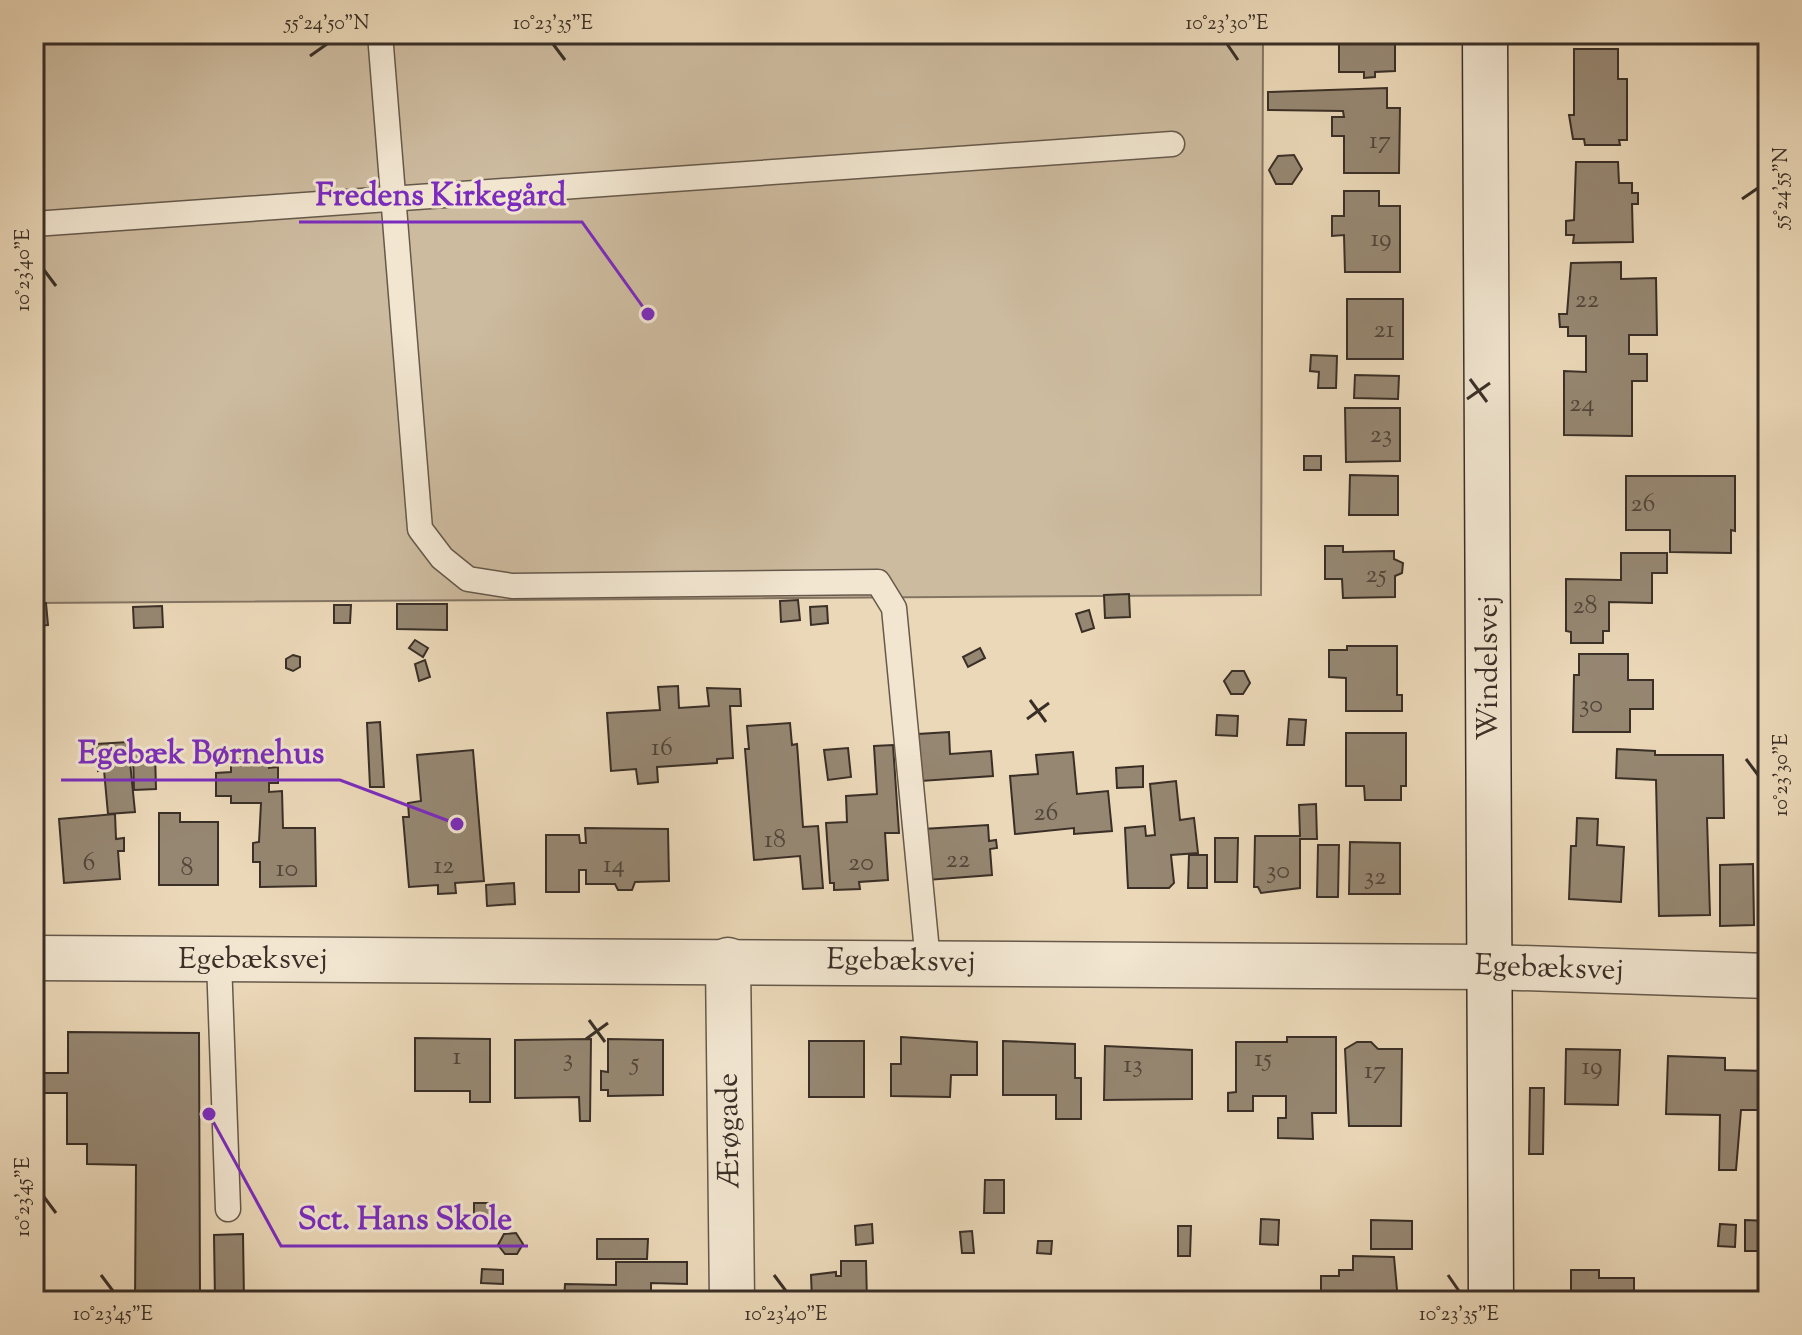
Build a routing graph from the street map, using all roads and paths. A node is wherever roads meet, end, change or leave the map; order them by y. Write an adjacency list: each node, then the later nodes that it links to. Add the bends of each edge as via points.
1 (380, 34): 4 (lane)
2 (1485, 34): 10 (street, Windelsvej)
3 (1172, 144): 4 (lane)
4 (395, 200): 5 (lane); 9 (lane, via 420,529 468,579 512,586 878,582 894,608)
5 (34, 224)
6 (34, 958): 8 (street, Egebæksvej)
7 (728, 960): 8 (street, Egebæksvej); 9 (street, Egebæksvej); 13 (street, Ærøgade)
8 (219, 961): 12 (lane)
9 (928, 962): 10 (street, Egebæksvej)
10 (1490, 967): 11 (street, Egebæksvej); 14 (street, Windelsvej)
11 (1768, 976)
12 (228, 1209)
13 (732, 1301)
14 (1491, 1301)

